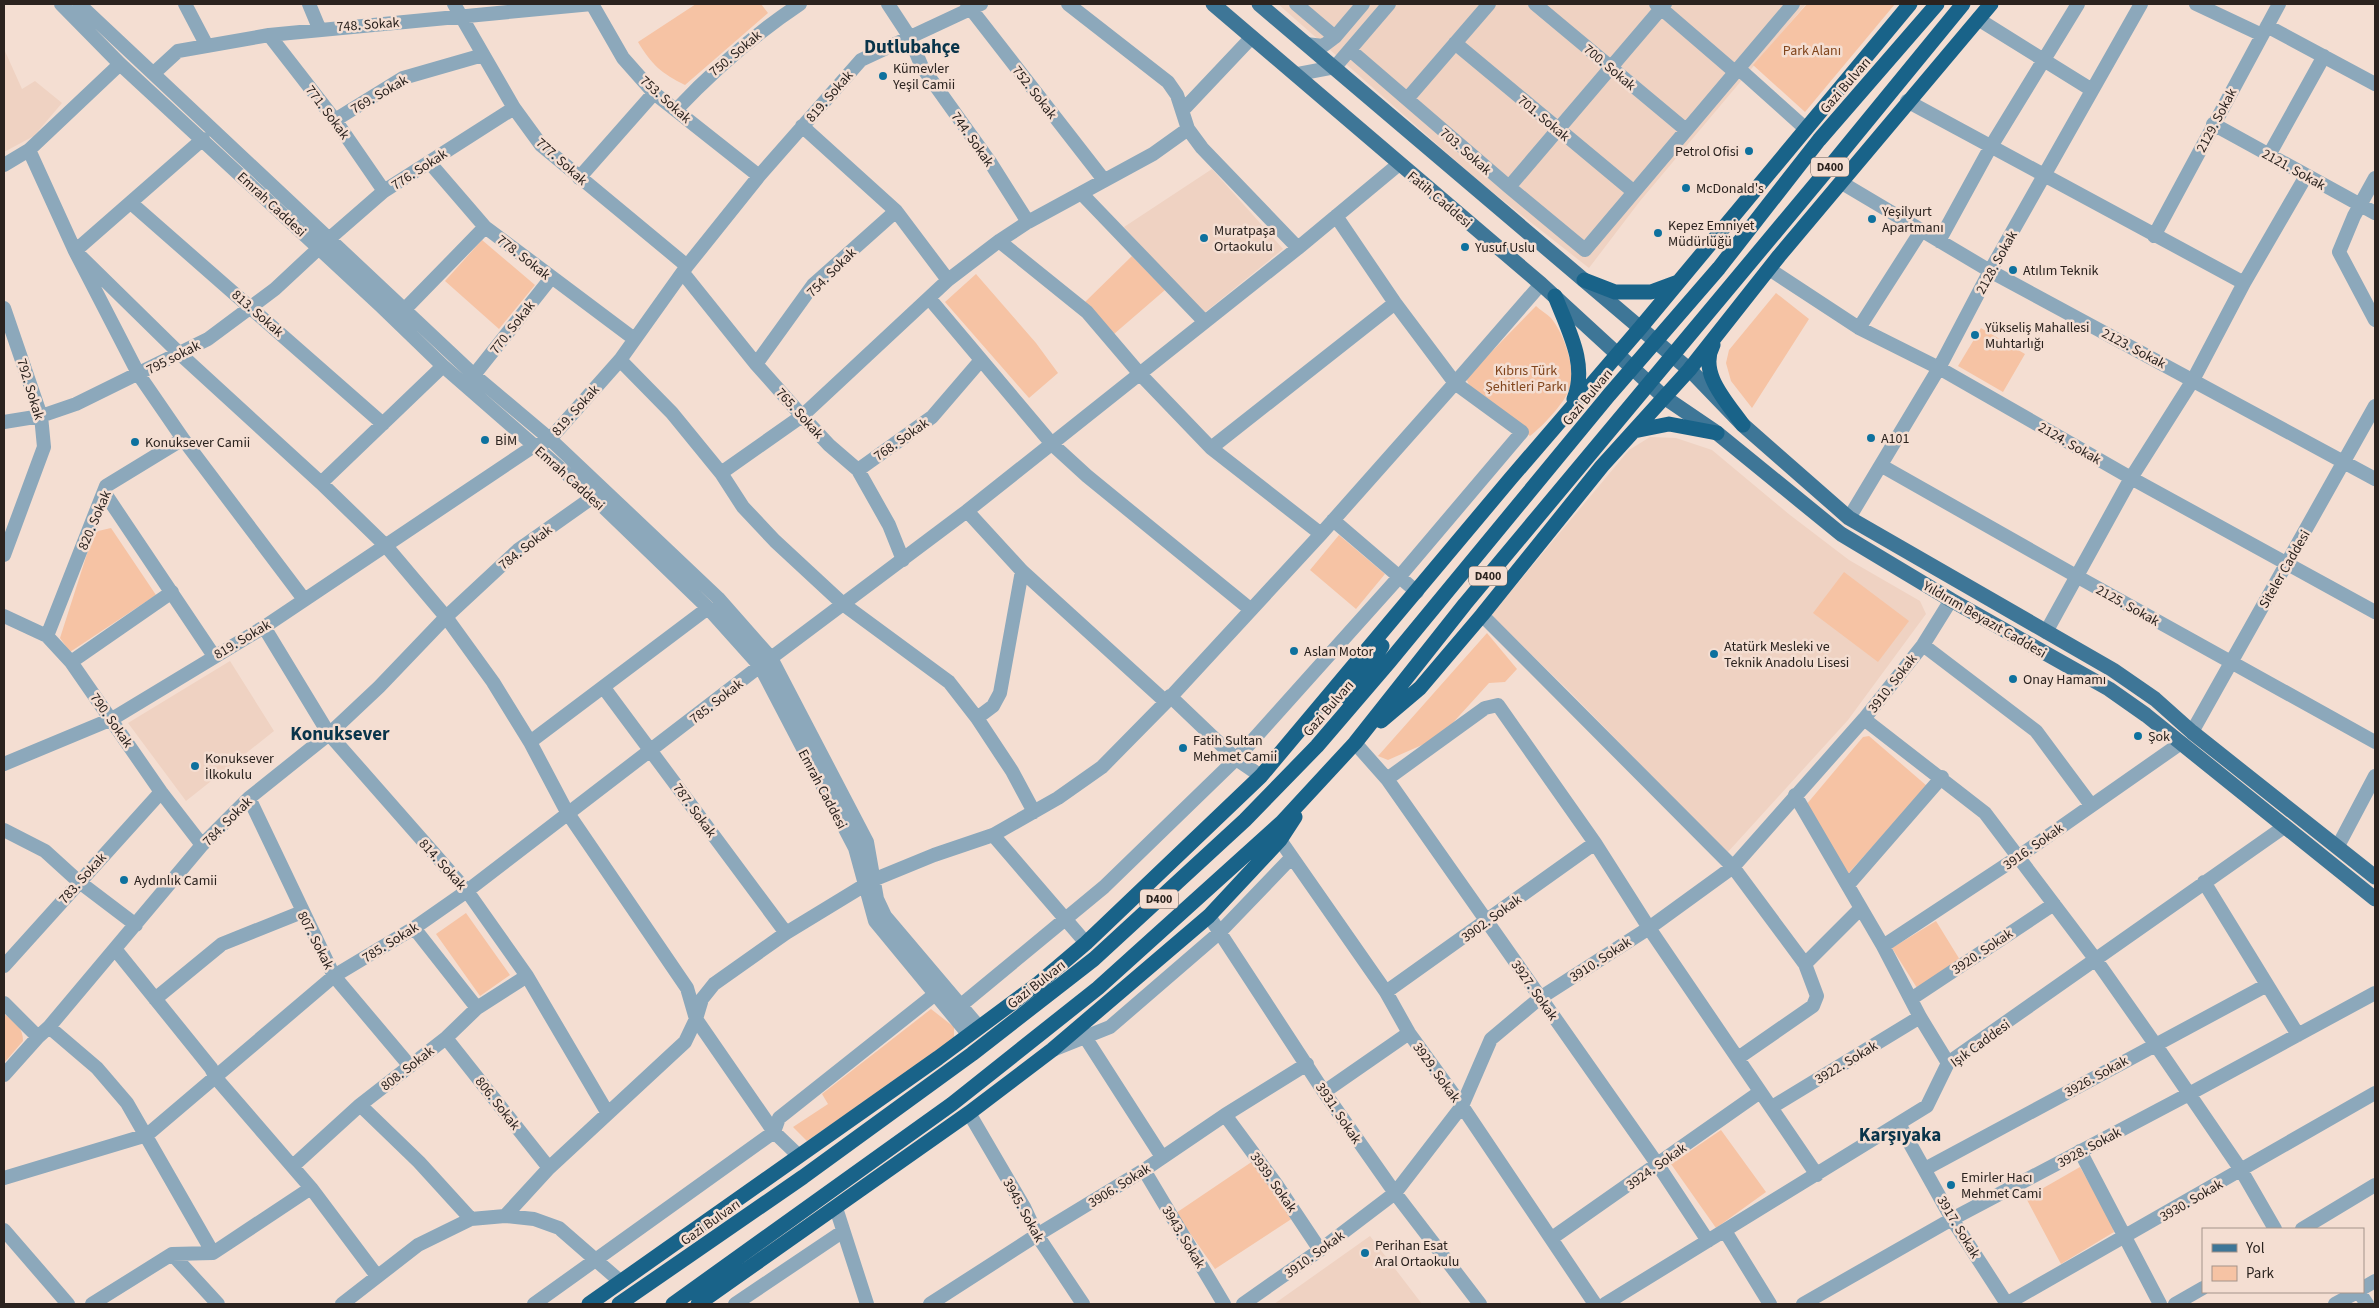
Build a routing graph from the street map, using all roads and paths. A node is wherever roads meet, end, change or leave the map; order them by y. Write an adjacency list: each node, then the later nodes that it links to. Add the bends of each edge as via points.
1 (61, 4): 43 (street, Emrah Caddesi)
2 (79, 4): 47 (street, Emrah Caddesi)
3 (185, 4): 38 (street)
4 (310, 4): 30 (street)
5 (454, 4): 28 (street, 777. Sokak)
6 (592, 4): 28 (street, 748. Sokak); 51 (street, 753. Sokak, via 623,58)
7 (800, 4): 55 (street, 750. Sokak, via 759,33 705,79)
8 (888, 4): 33 (street, 744. Sokak)
9 (1068, 4): 56 (street, via 1168,82)
10 (1213, 4): 34 (main road, Fatih Caddesi)
11 (1258, 4): 37 (main road)
12 (1296, 4): 35 (street)
13 (1363, 4): 35 (street)
14 (1389, 4): 39 (street)
15 (1489, 4): 36 (street)
16 (1535, 4): 45 (street, 700. Sokak)
17 (1910, 4): 61 (highway)
18 (1937, 4): 198 (highway, Gazi Bulvarı / D400, via 1819,140 1719,268)
19 (1963, 4): 197 (highway, D400, via 1465,604)
20 (1991, 4): 29 (highway)
21 (2078, 4): 42 (street)
22 (2141, 4): 50 (street, 2128. Sokak)
23 (2196, 4): 31 (street)
24 (2279, 4): 31 (street, 2129. Sokak)
25 (1661, 5): 45 (street); 46 (street)
26 (972, 6): 33 (street, 819. Sokak); 76 (street, 752. Sokak)
27 (1786, 6): 46 (street)
28 (461, 17): 30 (street, 748. Sokak); 40 (street, 777. Sokak)
29 (1978, 20): 42 (street); 53 (highway)
30 (319, 28): 32 (street, 748. Sokak)
31 (2265, 30): 41 (street); 58 (street, 2129. Sokak)
32 (269, 35): 38 (street, 748. Sokak); 57 (street, 771. Sokak)
33 (908, 36): 59 (street, 819. Sokak, via 861,60); 87 (street, 744. Sokak, via 922,67 990,162)
34 (1252, 36): 48 (main road, Fatih Caddesi); 56 (street)
35 (1334, 37): 37 (street, via 1323,46)
36 (1455, 43): 52 (street); 62 (street, 701. Sokak)
37 (1306, 44): 44 (main road)
38 (207, 46): 47 (street, 748. Sokak, via 178,51)
39 (1350, 50): 44 (street); 52 (street, 703. Sokak)
40 (483, 55): 54 (street, 777. Sokak); 57 (street, 769. Sokak, via 403,78)
41 (2324, 56): 49 (street); 67 (street)
42 (2042, 60): 50 (street); 65 (street)
43 (120, 64): 64 (street, Emrah Caddesi); 66 (street)
44 (1335, 67): 48 (street); 102 (main road)
45 (1610, 68): 62 (street); 63 (street, 700. Sokak)
46 (1737, 70): 61 (street); 63 (street)
47 (154, 73): 91 (street, Emrah Caddesi)
48 (1298, 74): 69 (main road, Fatih Caddesi)
49 (2375, 84)
50 (2092, 90): 71 (street, 2128. Sokak)
51 (654, 92): 55 (street, 753. Sokak); 74 (street)
52 (1407, 100): 78 (street, 703. Sokak)
53 (1908, 102): 65 (street); 77 (highway)
54 (514, 108): 68 (street, 776. Sokak); 74 (street, 777. Sokak, via 541,145)
55 (676, 110): 72 (street, 753. Sokak)
56 (1183, 110): 60 (street)
57 (335, 120): 79 (street, 771. Sokak)
58 (2213, 124): 67 (street, 2121. Sokak); 90 (street, 2129. Sokak)
59 (802, 126): 72 (street, 819. Sokak); 84 (street)
60 (1188, 129): 76 (street, via 1153,154); 95 (street, via 1202,148)
61 (1806, 129): 103 (highway)
62 (1558, 130): 78 (street); 80 (street, 701. Sokak)
63 (1686, 130): 80 (street)
64 (202, 139): 82 (street); 94 (street, Emrah Caddesi)
65 (1990, 148): 71 (street); 93 (street)
66 (29, 150): 70 (street); 96 (street)
67 (2269, 155): 73 (street, 2121. Sokak)
68 (429, 162): 79 (street, 776. Sokak); 88 (street, 778. Sokak)
69 (1399, 164): 86 (street, 785. Sokak); 105 (main road, Fatih Caddesi)
70 (4, 165)
71 (2044, 174): 90 (street); 99 (street, 2128. Sokak)
72 (760, 176): 97 (street, 819. Sokak)
73 (2306, 176): 83 (street, 2121. Sokak); 104 (street)
74 (579, 178): 97 (street, 777. Sokak)
75 (2375, 178): 83 (street)
76 (1104, 180): 81 (street)
77 (1842, 183): 89 (street, 2123. Sokak); 98 (highway)
78 (1509, 187): 80 (street, 703. Sokak, via 1585,250)
79 (384, 191): 91 (street, 776. Sokak)
80 (1634, 192)
81 (1081, 193): 87 (street); 113 (street)
82 (131, 203): 96 (street); 109 (street, 813. Sokak)
83 (2360, 204): 85 (street, 2121. Sokak); 112 (street, via 2339,252)
84 (896, 211): 101 (street); 123 (street, 754. Sokak, via 813,285)
85 (2375, 213)
86 (1336, 216): 95 (street, 785. Sokak); 108 (street)
87 (1028, 222): 92 (street)
88 (485, 227): 100 (street, 778. Sokak); 111 (street)
89 (1922, 230): 93 (street, 2123. Sokak); 117 (street)
90 (2154, 236): 104 (street)
91 (330, 238): 111 (street, Emrah Caddesi)
92 (999, 241): 101 (street); 127 (street, via 1087,312)
93 (1939, 241): 99 (street, 2123. Sokak)
94 (319, 248): 109 (street, 795 sokak); 124 (street, Emrah Caddesi)
95 (1298, 248): 113 (street, 785. Sokak)
96 (75, 251): 119 (street); 128 (street)
97 (685, 269): 118 (street, 819. Sokak); 123 (street, 765. Sokak)
98 (1769, 269): 114 (highway); 117 (street, 2124. Sokak)
99 (1990, 271): 125 (street, 2128. Sokak); 130 (street, 2123. Sokak)
100 (551, 278): 118 (street, 778. Sokak); 129 (street, 770. Sokak)
101 (948, 280): 107 (street)
102 (1584, 280): 103 (highway, via 1615,292 1650,292); 116 (main road)
103 (1679, 282): 116 (highway)
104 (2244, 283): 130 (street)
105 (1541, 284): 106 (main road, Fatih Caddesi); 131 (street)
106 (1555, 296): 120 (main road, Fatih Caddesi); 133 (highway, via 1580,362 1580,386)
107 (929, 298): 122 (street); 136 (street)
108 (1395, 303): 131 (street); 146 (street)
109 (252, 307): 119 (street, 795 sokak, via 208,339); 138 (street, 813. Sokak)
110 (4, 308): 115 (street, 792. Sokak)
111 (405, 309): 129 (street, Emrah Caddesi)
112 (2375, 320)
113 (1204, 321): 127 (street, 785. Sokak)
114 (1723, 326): 126 (highway); 139 (highway, via 1708,355 1707,364 1715,385)
115 (7, 327): 135 (street, 792. Sokak)
116 (1641, 327): 120 (highway); 126 (main road)
117 (1859, 328): 125 (street, 2124. Sokak)
118 (633, 338): 121 (street, 819. Sokak)
119 (179, 353): 128 (street, 795 sokak); 153 (street)
120 (1616, 354): 132 (main road, Fatih Caddesi); 133 (highway)
121 (620, 360): 143 (street, 819. Sokak); 150 (street, via 672,413)
122 (981, 360): 144 (street); 149 (street, 768. Sokak, via 932,418)
123 (756, 364): 136 (street, 765. Sokak)
124 (443, 366): 138 (street); 145 (street, Emrah Caddesi)
125 (1939, 368): 148 (street, 2128. Sokak); 151 (street, 2124. Sokak)
126 (1691, 371): 132 (highway); 139 (main road, Yıldırım Beyazıt Caddesi)
127 (1139, 373): 144 (street, 785. Sokak); 146 (street)
128 (139, 374): 135 (street, 795 sokak, via 76,404); 142 (street)
129 (474, 375): 143 (street, Emrah Caddesi)
130 (2193, 380): 147 (street, 2123. Sokak); 151 (street)
131 (1455, 384): 158 (street); 166 (street, via 1522,432)
132 (1664, 398): 140 (highway); 141 (main road, Yıldırım Beyazıt Caddesi)
133 (1572, 406): 169 (highway)
134 (2375, 406): 147 (street, Siteler Caddesi)
135 (41, 416): 137 (street, 795 sokak); 159 (street, 792. Sokak, via 44,448)
136 (802, 416): 149 (street, 765. Sokak); 150 (street)
137 (4, 422)
138 (383, 424): 153 (street)
139 (1743, 424): 157 (main road, Yıldırım Beyazıt Caddesi)
140 (1632, 431): 141 (highway, via 1669,424); 176 (highway)
141 (1717, 433): 171 (main road, Yıldırım Beyazıt Caddesi, via 1840,534)
142 (183, 439): 154 (street, 820. Sokak, via 106,486); 170 (street)
143 (550, 439): 145 (street, 819. Sokak); 185 (street, Emrah Caddesi, via 718,598)
144 (1052, 444): 156 (street, 785. Sokak); 174 (street)
145 (534, 446): 155 (street, Emrah Caddesi); 161 (street, 819. Sokak)
146 (1211, 448): 160 (street)
147 (2346, 462): 152 (street, 2123. Sokak); 164 (street, Siteler Caddesi)
148 (1882, 466): 157 (street, 2128. Sokak); 167 (street, 2125. Sokak)
149 (858, 470): 163 (street, 765. Sokak, via 889,525)
150 (721, 473): 172 (street, via 743,507)
151 (2132, 478): 164 (street, 2124. Sokak); 167 (street)
152 (2375, 479)
153 (321, 483): 161 (street)
154 (104, 492): 168 (street); 181 (street, 820. Sokak)
155 (593, 497): 173 (street, Emrah Caddesi); 178 (street, 784. Sokak, via 518,550)
156 (966, 511): 163 (street, 785. Sokak); 165 (street)
157 (1850, 518): 180 (main road, Yıldırım Beyazıt Caddesi)
158 (1333, 520): 160 (street); 166 (street)
159 (10, 522): 162 (street, 792. Sokak)
160 (1320, 534): 174 (street)
161 (386, 546): 170 (street, 819. Sokak); 178 (street)
162 (4, 555)
163 (903, 560): 172 (street, 785. Sokak)
164 (2287, 563): 175 (street, 2124. Sokak); 186 (street, Siteler Caddesi)
165 (1022, 571): 188 (street); 189 (street, via 1000,693 993,706)
166 (1400, 576): 169 (street); 200 (street)
167 (2078, 577): 180 (street); 186 (street, 2125. Sokak)
168 (172, 592): 183 (street); 184 (street)
169 (1416, 592): 198 (highway); 202 (highway)
170 (304, 598): 179 (street, 819. Sokak)
171 (1951, 600): 182 (street, 3910. Sokak); 196 (main road, Yıldırım Beyazıt Caddesi, via 2109,688)
172 (843, 604): 185 (street, 785. Sokak); 189 (street, via 949,682)
173 (708, 608): 185 (street, Emrah Caddesi); 187 (street)
174 (1250, 609): 188 (street)
175 (2375, 612)
176 (1482, 615): 197 (highway, via 1420,688); 222 (street)
177 (4, 616): 181 (street, 790. Sokak)
178 (446, 617): 193 (street, 784. Sokak); 194 (street, via 493,682)
179 (264, 627): 183 (street, 819. Sokak); 193 (street, 814. Sokak)
180 (2046, 632): 192 (main road, Yıldırım Beyazıt Caddesi, via 2114,670 2155,699)
181 (47, 636): 184 (street, 790. Sokak)
182 (1923, 645): 191 (street, 3910. Sokak); 210 (street, via 2036,731)
183 (214, 656): 190 (street, 819. Sokak)
184 (71, 662): 190 (street, 790. Sokak)
185 (765, 662): 199 (street, 785. Sokak); 226 (street, Emrah Caddesi, via 855,848)
186 (2232, 662): 192 (street, Siteler Caddesi); 195 (street, 2125. Sokak)
187 (604, 688): 194 (street); 199 (street, 787. Sokak)
188 (1168, 699): 200 (street); 212 (street, via 1102,767)
189 (977, 718): 212 (street)
190 (112, 719): 201 (street, 819. Sokak); 207 (street, 790. Sokak)
191 (1864, 719): 204 (street); 208 (street, 3910. Sokak)
192 (2192, 732): 219 (main road, Yıldırım Beyazıt Caddesi)
193 (329, 734): 209 (street, 784. Sokak); 228 (street, 814. Sokak)
194 (530, 742): 211 (street)
195 (2375, 742)
196 (2181, 743): 210 (street, 3916. Sokak); 213 (main road, Yıldırım Beyazıt Caddesi)
197 (1356, 744): 205 (street, 3927. Sokak); 206 (highway, D400)
198 (1317, 746): 337 (highway, Gazi Bulvarı / D400, via 1245,820 1094,959 972,1054 803,1178)
199 (651, 750): 211 (street, 785. Sokak); 239 (street, 787. Sokak)
200 (1236, 759): 202 (street); 234 (street)
201 (4, 764)
202 (1261, 776): 241 (highway)
203 (2375, 776): 219 (street)
204 (1942, 777): 221 (street, via 1985,813); 227 (street)
205 (1387, 779): 217 (street, via 1485,708 1498,705); 235 (street, 3927. Sokak)
206 (1316, 785): 216 (highway); 338 (highway, D400, via 1282,822 1098,988 952,1104)
207 (161, 792): 218 (street, 790. Sokak); 224 (street, 783. Sokak)
208 (1795, 795): 222 (street, 3910. Sokak); 227 (street)
209 (249, 798): 218 (street, 784. Sokak); 232 (street, 807. Sokak)
210 (2091, 805): 221 (street, 3916. Sokak)
211 (567, 812): 228 (street, 785. Sokak); 260 (street, via 687,988)
212 (1034, 812): 215 (street)
213 (2284, 827): 225 (street, Işık Caddesi); 229 (main road, Yıldırım Beyazıt Caddesi)
214 (4, 830): 224 (street, via 45,851)
215 (993, 835): 226 (street); 234 (street)
216 (1280, 840): 220 (street, 3929. Sokak); 233 (highway)
217 (1595, 843): 235 (street, 3902. Sokak); 238 (street)
218 (202, 846): 236 (street, 784. Sokak)
219 (2338, 846): 223 (main road, Yıldırım Beyazıt Caddesi)
220 (1292, 857): 240 (street); 250 (street, 3929. Sokak)
221 (2018, 857): 230 (street); 242 (street, 3916. Sokak)
222 (1733, 868): 238 (street, 3910. Sokak); 245 (street)
223 (2375, 877)
224 (78, 881): 236 (street); 246 (street, 783. Sokak)
225 (2204, 882): 244 (street, Işık Caddesi); 249 (street)
226 (868, 883): 239 (street); 252 (street, Emrah Caddesi, via 874,921); 257 (street, Emrah Caddesi, via 885,916)
227 (1848, 885): 231 (street)
228 (467, 891): 237 (street, 785. Sokak); 248 (street, 814. Sokak)
229 (2375, 899)
230 (2054, 904): 244 (street); 255 (street, 3920. Sokak)
231 (1860, 909): 242 (street); 245 (street)
232 (302, 912): 247 (street, 807. Sokak); 254 (street, via 222,944)
233 (1208, 916): 240 (street, 3931. Sokak); 269 (highway)
234 (1066, 920): 241 (street); 257 (street)
235 (1486, 920): 250 (street, 3902. Sokak); 253 (street, 3927. Sokak)
236 (136, 925): 243 (street, 784. Sokak)
237 (414, 928): 247 (street, 785. Sokak); 258 (street)
238 (1649, 928): 253 (street, 3910. Sokak); 270 (street)
239 (786, 933): 260 (street, via 714,984 702,999)
240 (1219, 933): 267 (street, via 1110,1027); 272 (street, 3931. Sokak)
241 (1086, 943): 262 (highway)
242 (1884, 946): 255 (street)
243 (115, 949): 254 (street); 261 (street, 784. Sokak)
244 (2096, 960): 268 (street); 271 (street, Işık Caddesi)
245 (1805, 964): 270 (street, via 1817,996 1813,1006)
246 (4, 966)
247 (334, 976): 273 (street, 807. Sokak); 275 (street, 785. Sokak)
248 (527, 976): 258 (street, 808. Sokak); 283 (street, 814. Sokak)
249 (2267, 985): 264 (street); 268 (street, 3926. Sokak)
250 (1386, 992): 263 (street, 3929. Sokak)
251 (2375, 993): 264 (street, 3928. Sokak)
252 (934, 995): 262 (street, Emrah Caddesi); 287 (street, via 779,1118)
253 (1540, 998): 281 (street, 3910. Sokak, via 1491,1039); 292 (street, 3927. Sokak)
254 (154, 999): 275 (street)
255 (1911, 999): 259 (street)
256 (4, 1003): 265 (street)
257 (960, 1006): 262 (street, Emrah Caddesi)
258 (477, 1008): 266 (street, 808. Sokak)
259 (1920, 1017): 271 (street); 282 (street, 3922. Sokak)
260 (696, 1019): 283 (street, via 684,1042); 287 (street)
261 (49, 1027): 265 (street, 784. Sokak); 288 (street, via 97,1068 128,1103)
262 (974, 1031): 290 (highway)
263 (1409, 1033): 276 (street); 281 (street, 3929. Sokak)
264 (2298, 1035): 279 (street, 3928. Sokak)
265 (38, 1037): 274 (street, 784. Sokak)
266 (446, 1038): 273 (street, 808. Sokak); 294 (street, 806. Sokak)
267 (1084, 1038): 269 (street); 291 (street)
268 (2155, 1044): 279 (street); 295 (street, 3926. Sokak)
269 (1052, 1050): 284 (highway)
270 (1738, 1058): 277 (street)
271 (1948, 1063): 286 (street, Işık Caddesi, via 1927,1106)
272 (1306, 1064): 276 (street, 3931. Sokak); 285 (street, 3906. Sokak)
273 (409, 1065): 280 (street, 808. Sokak)
274 (4, 1075)
275 (216, 1078): 288 (street, 785. Sokak); 293 (street)
276 (1324, 1092): 302 (street, 3931. Sokak)
277 (1760, 1092): 282 (street); 292 (street, 3924. Sokak)
278 (2375, 1093): 297 (street, 3930. Sokak)
279 (2189, 1094): 289 (street, 3928. Sokak); 297 (street)
280 (360, 1105): 293 (street, 808. Sokak); 306 (street)
281 (1462, 1106): 302 (street, 3910. Sokak); 314 (street, 3929. Sokak)
282 (1772, 1107): 298 (street)
283 (607, 1112): 294 (street)
284 (969, 1113): 303 (highway); 313 (street, 3945. Sokak)
285 (1225, 1115): 291 (street, 3906. Sokak); 317 (street, 3939. Sokak)
286 (1899, 1124): 295 (street, 3917. Sokak); 298 (street, Işık Caddesi)
287 (774, 1132): 290 (street); 320 (street)
288 (147, 1135): 299 (street, 785. Sokak); 318 (street)
289 (2080, 1152): 305 (street, 3928. Sokak); 315 (street)
290 (798, 1155): 323 (highway)
291 (1162, 1156): 296 (street, 3906. Sokak)
292 (1658, 1165): 314 (street, 3924. Sokak); 316 (street, 3927. Sokak)
293 (293, 1166): 301 (street)
294 (549, 1168): 304 (street)
295 (1925, 1168): 305 (street, 3917. Sokak)
296 (1144, 1170): 313 (street, 3906. Sokak); 342 (street, 3943. Sokak)
297 (2241, 1170): 308 (street); 315 (street, 3930. Sokak)
298 (1817, 1175): 311 (street, Işık Caddesi)
299 (4, 1178)
300 (2375, 1185): 307 (street)
301 (311, 1188): 318 (street); 321 (street)
302 (1395, 1193): 317 (street, 3910. Sokak); 344 (street, 3931. Sokak)
303 (836, 1208): 312 (street); 339 (highway)
304 (505, 1216): 306 (street); 320 (street, via 534,1219 559,1228)
305 (1952, 1218): 347 (street, 3928. Sokak); 348 (street, 3917. Sokak)
306 (472, 1219): 321 (street, via 418,1245)
307 (2323, 1224): 309 (street)
308 (2274, 1228)
309 (2306, 1228)
310 (4, 1230): 331 (street)
311 (1725, 1231): 316 (street, Işık Caddesi); 346 (street)
312 (842, 1232): 328 (street); 340 (street)
313 (1037, 1235): 329 (street, 3945. Sokak); 341 (street, 3906. Sokak)
314 (1552, 1238): 345 (street, 3929. Sokak)
315 (2126, 1238): 348 (street, 3930. Sokak); 349 (street)
316 (1708, 1241): 330 (street, Işık Caddesi)
317 (1320, 1250): 343 (street, 3910. Sokak)
318 (213, 1253): 319 (street)
319 (172, 1254): 332 (street); 333 (street)
320 (597, 1259): 323 (street); 335 (street)
321 (377, 1276): 334 (street)
322 (2375, 1281): 324 (street)
323 (620, 1282): 336 (highway)
324 (2364, 1287)
325 (2202, 1289): 350 (street)
326 (2356, 1293): 351 (street)
327 (2359, 1293): 352 (street)
328 (741, 1303)
329 (1080, 1303)
330 (1610, 1303)
331 (68, 1304)
332 (92, 1304)
333 (218, 1304)
334 (342, 1304)
335 (534, 1304)
336 (589, 1304)
337 (619, 1304)
338 (673, 1304)
339 (698, 1304)
340 (867, 1304)
341 (930, 1304)
342 (1224, 1304)
343 (1243, 1304)
344 (1480, 1304)
345 (1595, 1304)
346 (1770, 1304)
347 (1803, 1304)
348 (2006, 1304)
349 (2160, 1304)
350 (2175, 1304)
351 (2335, 1304)
352 (2367, 1304)

